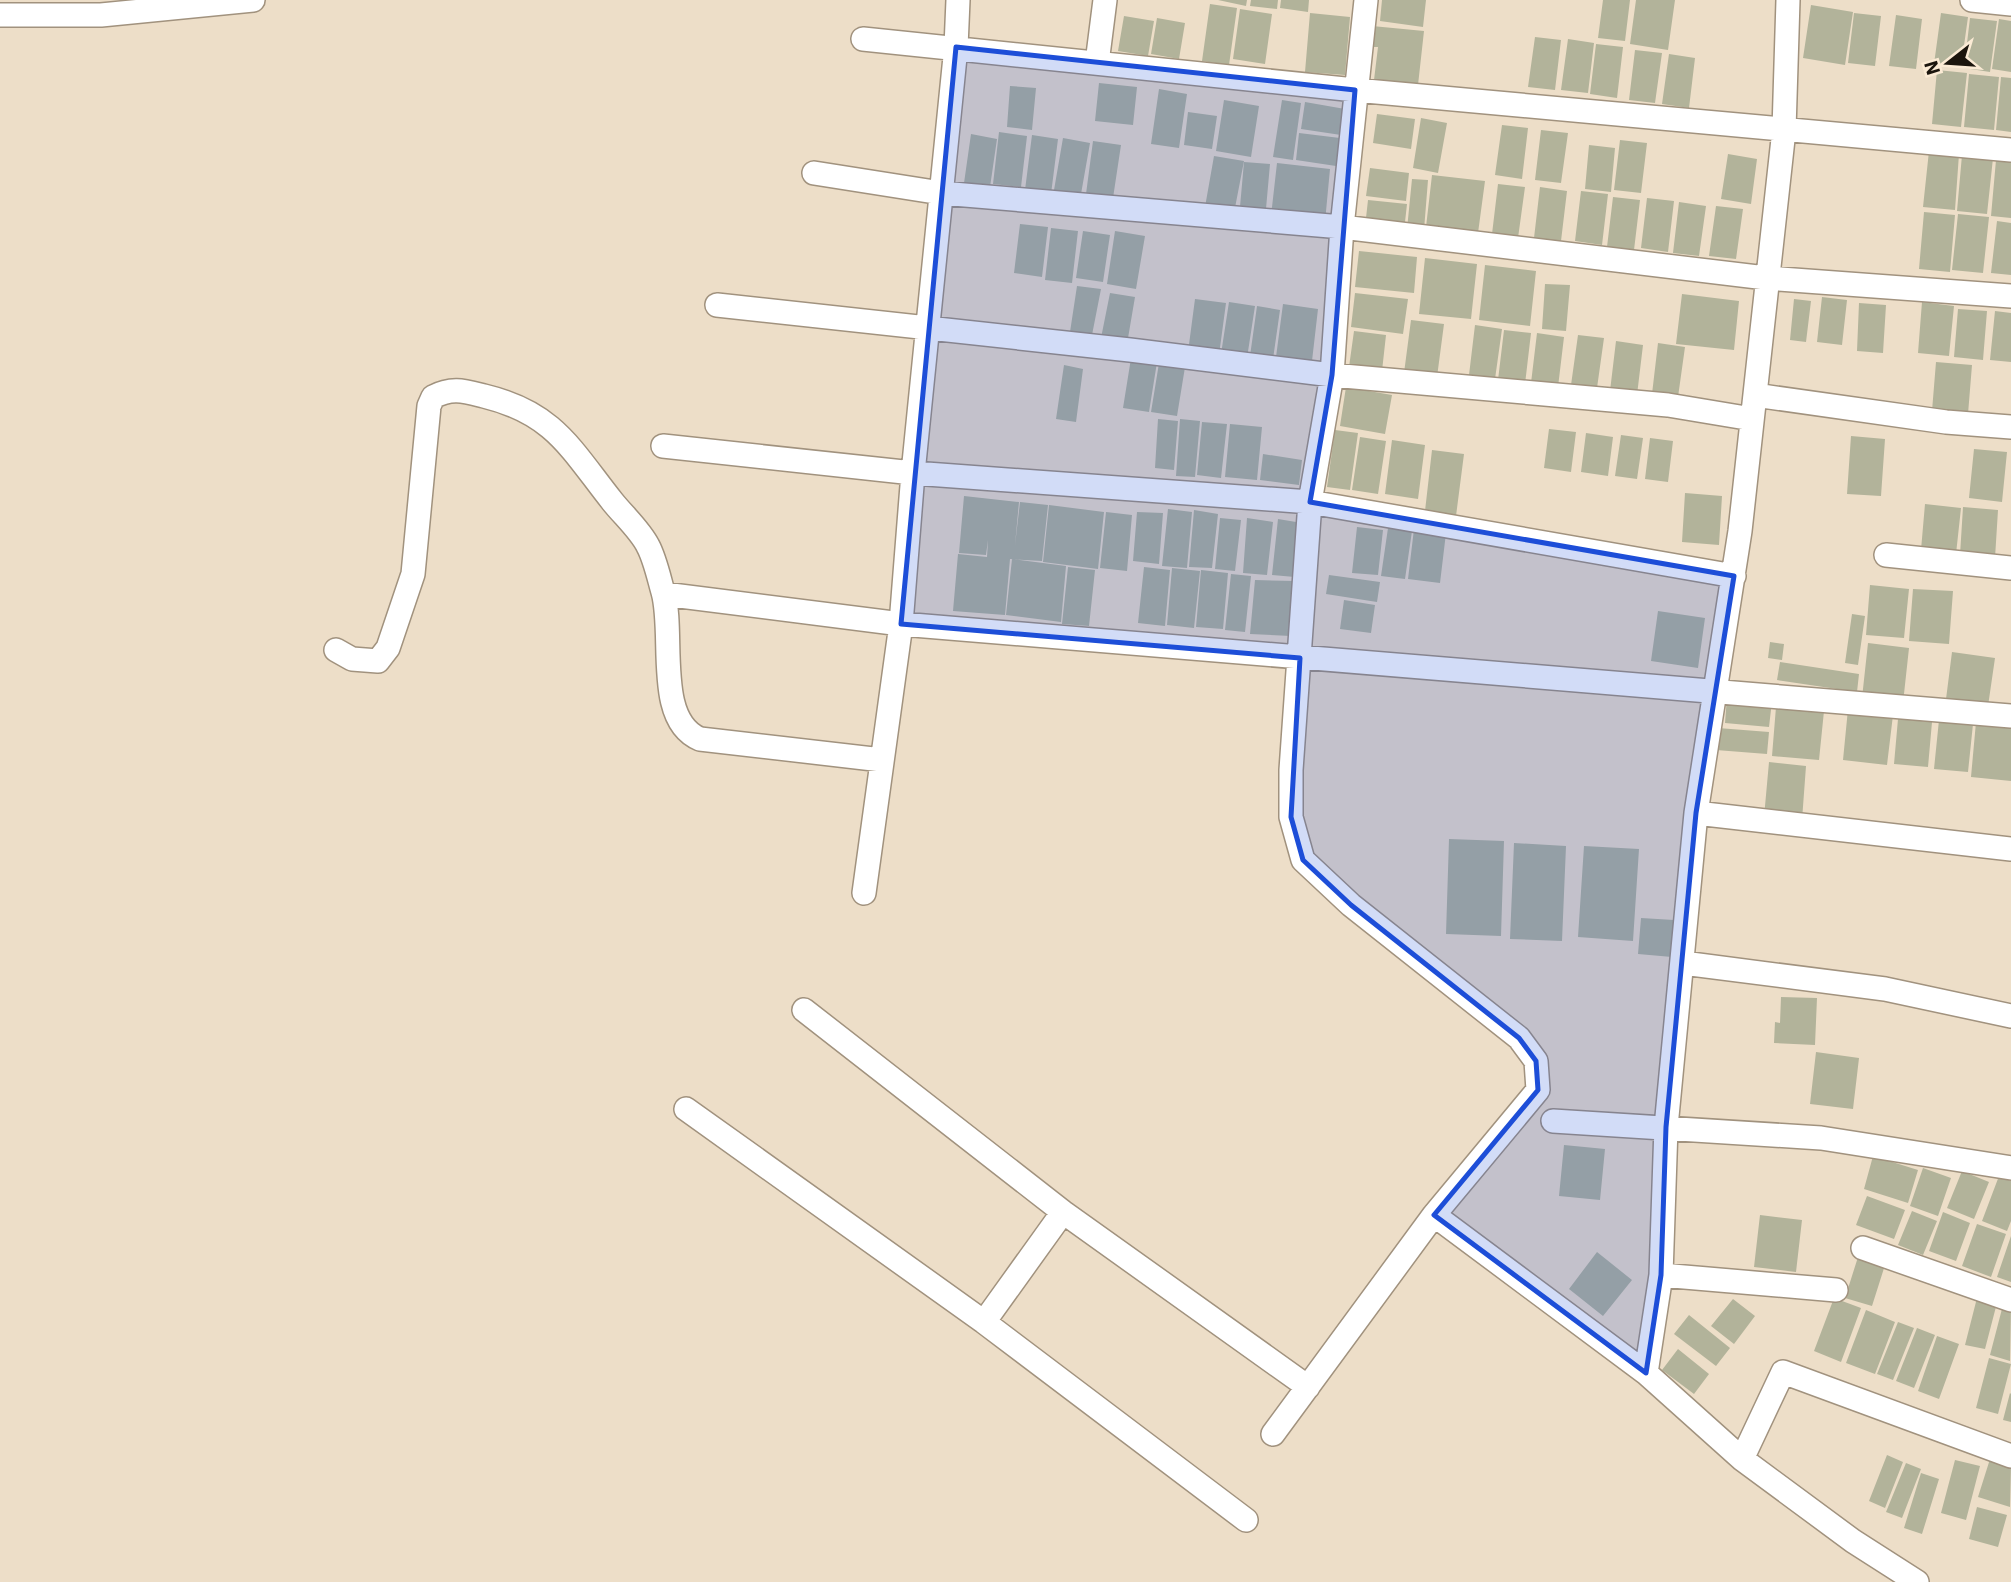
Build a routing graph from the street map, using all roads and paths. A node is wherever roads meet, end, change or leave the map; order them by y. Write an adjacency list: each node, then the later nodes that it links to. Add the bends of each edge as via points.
1 (253, 0): 8 (street)
2 (958, 0): 11 (street)
3 (1105, 0): 12 (street)
4 (1366, 0): 13 (street)
5 (1788, 0): 14 (street)
6 (1972, 0): 7 (street)
7 (2011, 4)
8 (100, 8): 9 (street)
9 (0, 15)
10 (863, 39): 11 (street)
11 (956, 47): 12 (street); 17 (street)
12 (1097, 63): 13 (street)
13 (1355, 90): 14 (street); 18 (street)
14 (1784, 130): 15 (street); 19 (street)
15 (2011, 150)
16 (814, 173): 17 (street)
17 (941, 193): 18 (street); 22 (street)
18 (1342, 227): 19 (street); 23 (street)
19 (1766, 278): 20 (street); 24 (street)
20 (2011, 296)
21 (717, 305): 22 (street)
22 (926, 328): 23 (street); 28 (street)
23 (1332, 375): 25 (street, via 1668,405); 29 (street)
24 (1755, 395): 25 (street); 26 (street)
25 (1752, 419): 32 (street)
26 (2011, 427)
27 (663, 446): 28 (street)
28 (913, 473): 29 (street); 34 (street)
29 (1310, 502): 32 (street); 36 (street)
30 (1886, 555): 31 (street)
31 (2011, 568)
32 (1734, 576): 37 (street)
33 (664, 594): 34 (street); 35 (street, via 649,547 553,427 516,404 454,389 433,397 429,406 414,574 388,648 378,660 352,659); 39 (street, via 672,706 688,734)
34 (901, 624): 36 (street); 39 (street)
35 (336, 650)
36 (1300, 658): 37 (street); 51 (street, via 1291,817 1303,860 1351,905 1519,1038 1536,1061 1538,1090)
37 (1717, 692): 38 (street); 40 (street)
38 (2011, 716)
39 (882, 760): 42 (street)
40 (1696, 813): 41 (street); 43 (street)
41 (2011, 849)
42 (864, 893)
43 (1683, 963): 45 (street, via 1885,989); 48 (street)
44 (804, 1010): 50 (street)
45 (2011, 1016)
46 (686, 1109): 56 (street)
47 (1553, 1121): 48 (street)
48 (1666, 1128): 49 (street, via 1821,1138); 53 (street)
49 (2011, 1168)
50 (1063, 1212): 56 (street); 58 (street)
51 (1434, 1216): 57 (street); 58 (street)
52 (1863, 1248): 55 (street)
53 (1661, 1275): 54 (street); 57 (street)
54 (1836, 1290)
55 (2011, 1300)
56 (984, 1322): 62 (street)
57 (1646, 1373): 61 (street)
58 (1308, 1387): 59 (street)
59 (1273, 1434)
60 (2011, 1456): 61 (street, via 1783,1372)
61 (1742, 1459): 63 (street)
62 (1246, 1520)
63 (1917, 1582)

